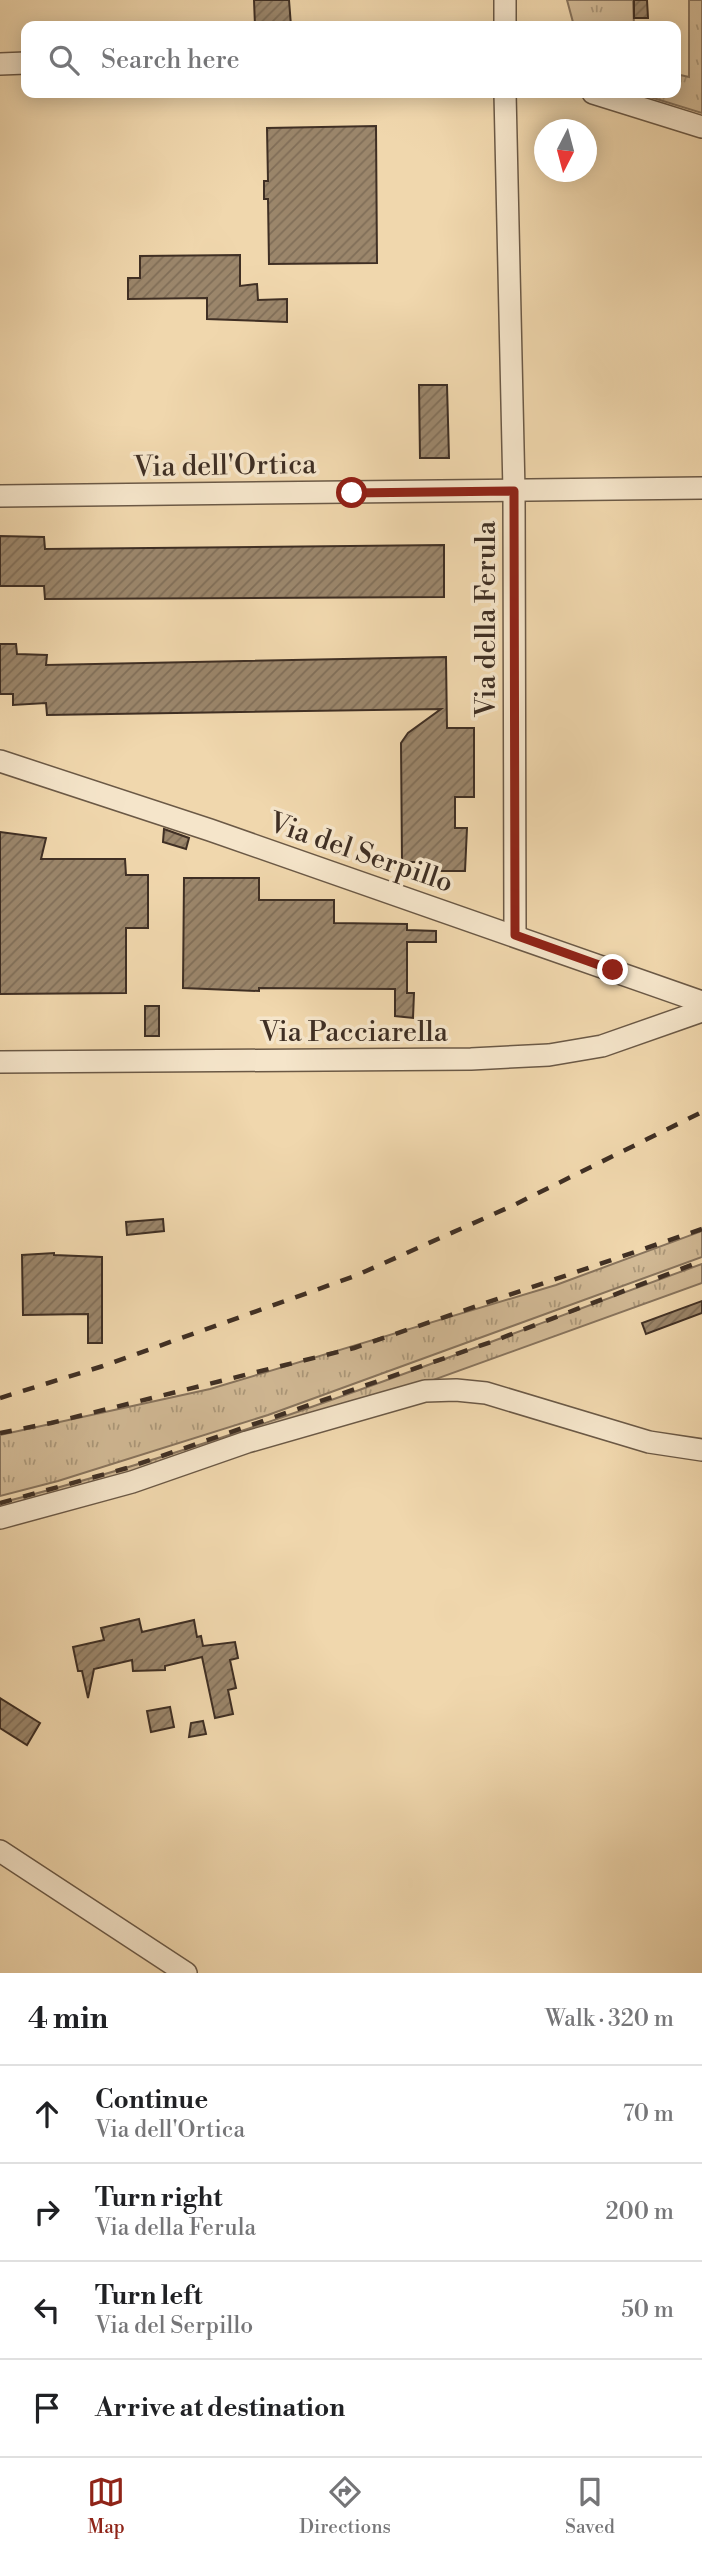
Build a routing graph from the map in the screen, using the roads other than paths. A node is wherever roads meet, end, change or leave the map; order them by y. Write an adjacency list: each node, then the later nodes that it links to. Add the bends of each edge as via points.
1 (505, 0): 2 (street)
2 (505, 21)
3 (21, 63): 4 (street)
4 (0, 64)
5 (505, 98): 9 (street, Via della Ferula)
6 (609, 98): 7 (street)
7 (702, 127)
8 (702, 488): 9 (street, Via dell'Ortica)
9 (514, 491): 10 (street, Via dell'Ortica); 12 (street, Via della Ferula)
10 (0, 496)
11 (0, 761): 12 (street, Via del Serpillo)
12 (515, 935): 13 (street, Via del Serpillo)
13 (702, 1002)
14 (702, 1011): 15 (street, Via Pacciarella, via 602,1046 549,1055)
15 (0, 1062)
16 (702, 1450): 17 (street, via 649,1442 486,1393 425,1391)
17 (0, 1518)
18 (0, 1851): 19 (street)
19 (186, 1973)

